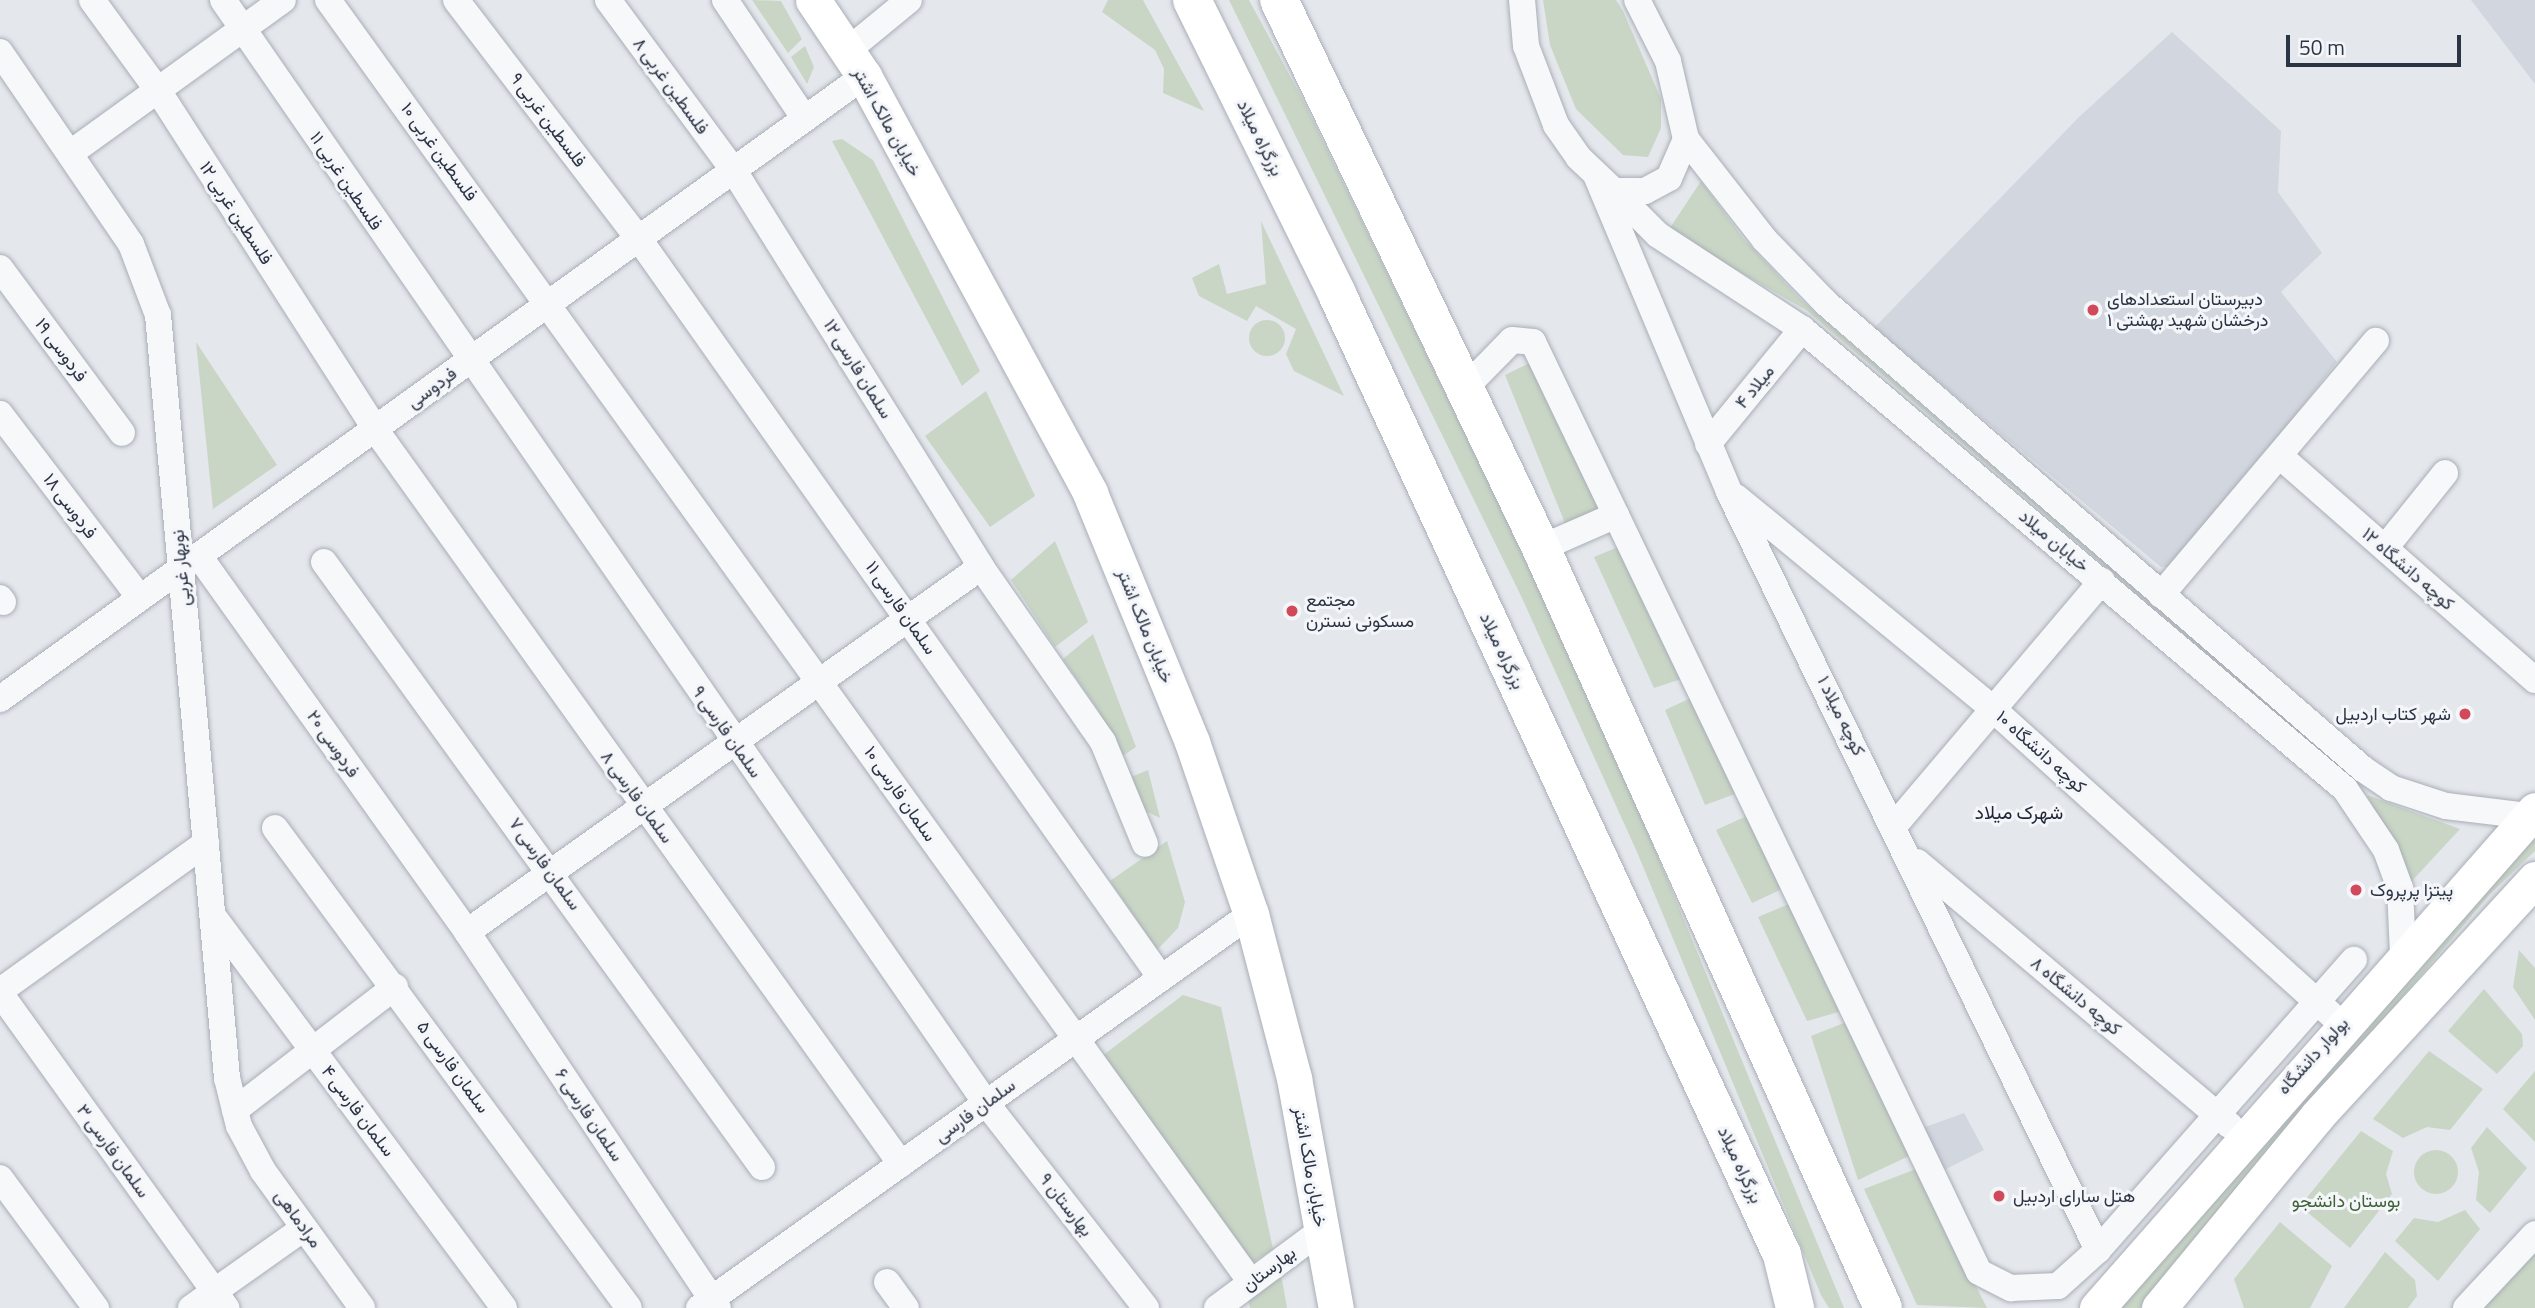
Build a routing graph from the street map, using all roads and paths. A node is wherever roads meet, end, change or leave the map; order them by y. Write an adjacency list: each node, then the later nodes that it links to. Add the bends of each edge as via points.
1 (92, 0): 17 (street, فلسطین غربی ۱۲)
2 (223, 0): 14 (street, فلسطین غربی ۱۱)
3 (283, 0): 14 (street)
4 (328, 0): 27 (street, فلسطین غربی ۱۰)
5 (456, 0): 23 (street, فلسطین غربی ۹)
6 (608, 0): 21 (street, فلسطین غربی ۸)
7 (725, 0): 18 (street)
8 (813, 0): 16 (main road, خیابان مالک اشتر)
9 (909, 0): 16 (street, فردوسی)
10 (1192, 0): 100 (highway, بزرگراه میلاد, via 1337,294 1782,1255)
11 (1279, 0): 31 (highway)
12 (1637, 0): 19 (street, via 1668,61)
13 (1519, 6): 22 (street, via 1542,96 1578,158)
14 (244, 30): 17 (street); 30 (street, فلسطین غربی ۱۱)
15 (0, 52): 20 (street, نوبهار غربی)
16 (855, 64): 18 (street, فردوسی); 66 (main road, خیابان مالک اشتر, via 1090,493 1213,795)
17 (159, 92): 20 (street); 33 (street, فلسطین غربی ۱۲)
18 (805, 119): 21 (street, فردوسی)
19 (1686, 139): 22 (street, via 1670,177 1653,190); 46 (street, خیابان میلاد, via 1764,239 1826,303)
20 (72, 152): 42 (street, نوبهار غربی, via 131,244 158,315)
21 (734, 171): 23 (street, فردوسی); 44 (street, سلمان فارسی ۱۲)
22 (1605, 183): 24 (street, خیابان میلاد); 26 (street, کوچه میلاد ۱)
23 (639, 239): 27 (street, فردوسی); 48 (street, سلمان فارسی ۱۱)
24 (1676, 247): 26 (street, via 1648,262 1642,272); 28 (street, خیابان میلاد)
25 (0, 268): 34 (street, فردوسی ۱۹)
26 (1644, 293): 35 (street, کوچه میلاد ۱)
27 (550, 303): 30 (street, فردوسی); 50 (street, سلمان فارسی ۱۰)
28 (1802, 329): 35 (street, میلاد ۴); 45 (street, خیابان میلاد)
29 (2376, 341): 36 (street)
30 (469, 362): 33 (street, فردوسی); 53 (street, سلمان فارسی ۹)
31 (1465, 388): 39 (street, via 1512,340 1533,342); 40 (highway)
32 (0, 414): 47 (street, فردوسی ۱۸)
33 (375, 429): 42 (street, فردوسی); 56 (street, سلمان فارسی ۸)
34 (122, 433)
35 (1708, 444): 38 (street, کوچه میلاد ۱)
36 (2281, 457): 41 (street, کوچه دانشگاه ۱۲); 46 (street)
37 (2445, 473): 41 (street)
38 (1729, 492): 52 (street, کوچه دانشگاه ۱۰); 58 (street, کوچه میلاد ۱)
39 (1616, 515): 40 (street); 85 (street, via 1979,1272 2011,1288 2043,1289 2058,1286)
40 (1541, 548): 88 (highway)
41 (2385, 548): 49 (street, کوچه دانشگاه ۱۲)
42 (190, 562): 47 (street, فردوسی); 60 (street, نوبهار غربی); 67 (street, فردوسی ۲۰)
43 (324, 562): 63 (street, سلمان فارسی ۷)
44 (981, 568): 48 (street); 61 (street, سلمان فارسی ۱۲, via 1103,742)
45 (2102, 581): 52 (street); 55 (street, خیابان میلاد)
46 (2161, 595): 54 (street, خیابان میلاد)
47 (140, 598): 51 (street, فردوسی)
48 (908, 619): 50 (street); 70 (street, سلمان فارسی ۱۱)
49 (2535, 680)
50 (820, 682): 53 (street); 74 (street, سلمان فارسی ۱۰)
51 (0, 699)
52 (1994, 710): 58 (street); 73 (street, کوچه دانشگاه ۱۰)
53 (734, 742): 56 (street); 76 (street, سلمان فارسی ۹)
54 (2363, 769): 55 (street, via 2360,789); 57 (street, خیابان میلاد, via 2391,788 2446,806)
55 (2345, 789): 68 (street, خیابان میلاد, via 2386,850 2400,888)
56 (643, 807): 63 (street); 79 (street, سلمان فارسی ۸)
57 (2532, 813): 68 (main road, بولوار دانشگاه)
58 (1895, 825): 62 (street, کوچه میلاد ۱)
59 (275, 828): 71 (street, سلمان فارسی ۵)
60 (206, 843): 65 (street, نوبهار غربی); 72 (street)
61 (1145, 844)
62 (1909, 855): 78 (street, کوچه دانشگاه ۸); 85 (street, کوچه میلاد ۱)
63 (551, 872): 67 (street); 80 (street, سلمان فارسی ۷)
64 (2535, 879): 102 (main road, via 2318,1116)
65 (212, 914): 75 (street, سلمان فارسی ۴); 77 (street, نوبهار غربی)
66 (1251, 914): 70 (street, سلمان فارسی); 83 (main road, خیابان مالک اشتر, via 1294,1078)
67 (467, 932): 90 (street, سلمان فارسی ۶)
68 (2403, 955): 73 (main road, بولوار دانشگاه)
69 (2354, 960): 73 (street)
70 (1161, 978): 74 (street, سلمان فارسی)
71 (395, 987): 75 (street); 95 (street, سلمان فارسی ۵)
72 (0, 992): 89 (street, سلمان فارسی ۳)
73 (2329, 1013): 78 (main road, بولوار دانشگاه)
74 (1075, 1040): 76 (street, سلمان فارسی); 87 (street, سلمان فارسی ۱۰)
75 (312, 1049): 77 (street); 94 (street, سلمان فارسی ۴)
76 (986, 1103): 79 (street, سلمان فارسی); 97 (street, بهارستان ۹)
77 (237, 1118): 82 (street, مرادماهی)
78 (2230, 1126): 85 (street); 101 (main road, بولوار دانشگاه)
79 (901, 1164): 90 (street, سلمان فارسی)
80 (762, 1167)
81 (0, 1178): 91 (street)
82 (304, 1228): 89 (street); 93 (street, مرادماهی)
83 (1322, 1230): 87 (street, بهارستان); 99 (main road, خیابان مالک اشتر)
84 (2535, 1234): 103 (street)
85 (2098, 1250)
86 (887, 1282): 96 (street)
87 (1251, 1282): 98 (street, بهارستان)
88 (1871, 1297)
89 (220, 1300): 92 (street)
90 (710, 1305)
91 (96, 1308)
92 (191, 1308)
93 (362, 1308)
94 (504, 1308)
95 (629, 1308)
96 (906, 1308)
97 (1146, 1308)
98 (1217, 1308)
99 (1336, 1308)
100 (1796, 1308)
101 (2097, 1308)
102 (2159, 1308)
103 (2466, 1308)

